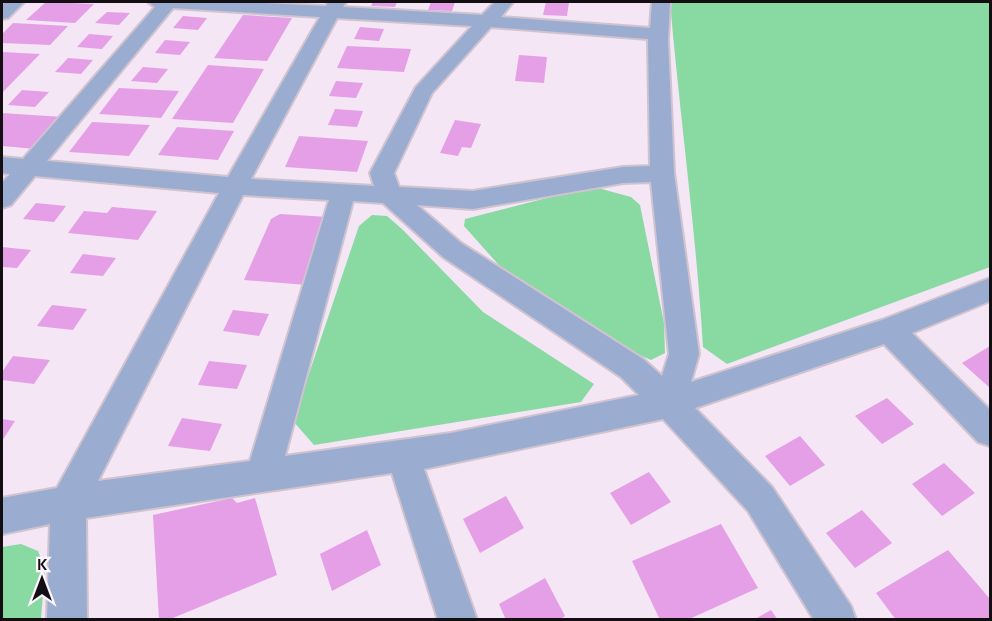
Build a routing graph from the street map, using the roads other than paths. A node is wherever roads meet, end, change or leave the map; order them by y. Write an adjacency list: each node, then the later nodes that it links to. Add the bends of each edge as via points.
1 (15, 2): 7 (street)
2 (157, 2): 3 (street)
3 (169, 2): 5 (street); 10 (street)
4 (661, 2): 8 (street)
5 (334, 7): 6 (street); 12 (street)
6 (495, 11): 8 (street); 14 (street, via 423,91 382,173)
7 (2, 14)
8 (658, 34): 11 (street)
9 (2, 165): 10 (street)
10 (27, 168): 12 (street); 15 (street)
11 (662, 172): 14 (street, via 473,200); 18 (street, via 684,354)
12 (235, 186): 13 (street); 22 (street)
13 (343, 193): 14 (street); 21 (street)
14 (390, 196): 18 (street, via 452,250 632,368)
15 (2, 199)
16 (990, 289): 17 (street)
17 (889, 330): 18 (street); 19 (street)
18 (669, 403): 20 (street, via 451,449); 26 (street, via 760,499)
19 (990, 431)
20 (403, 455): 21 (street); 25 (street)
21 (263, 475): 22 (street)
22 (68, 503): 23 (street); 24 (street)
23 (2, 516)
24 (67, 620)
25 (458, 620)
26 (837, 620)

